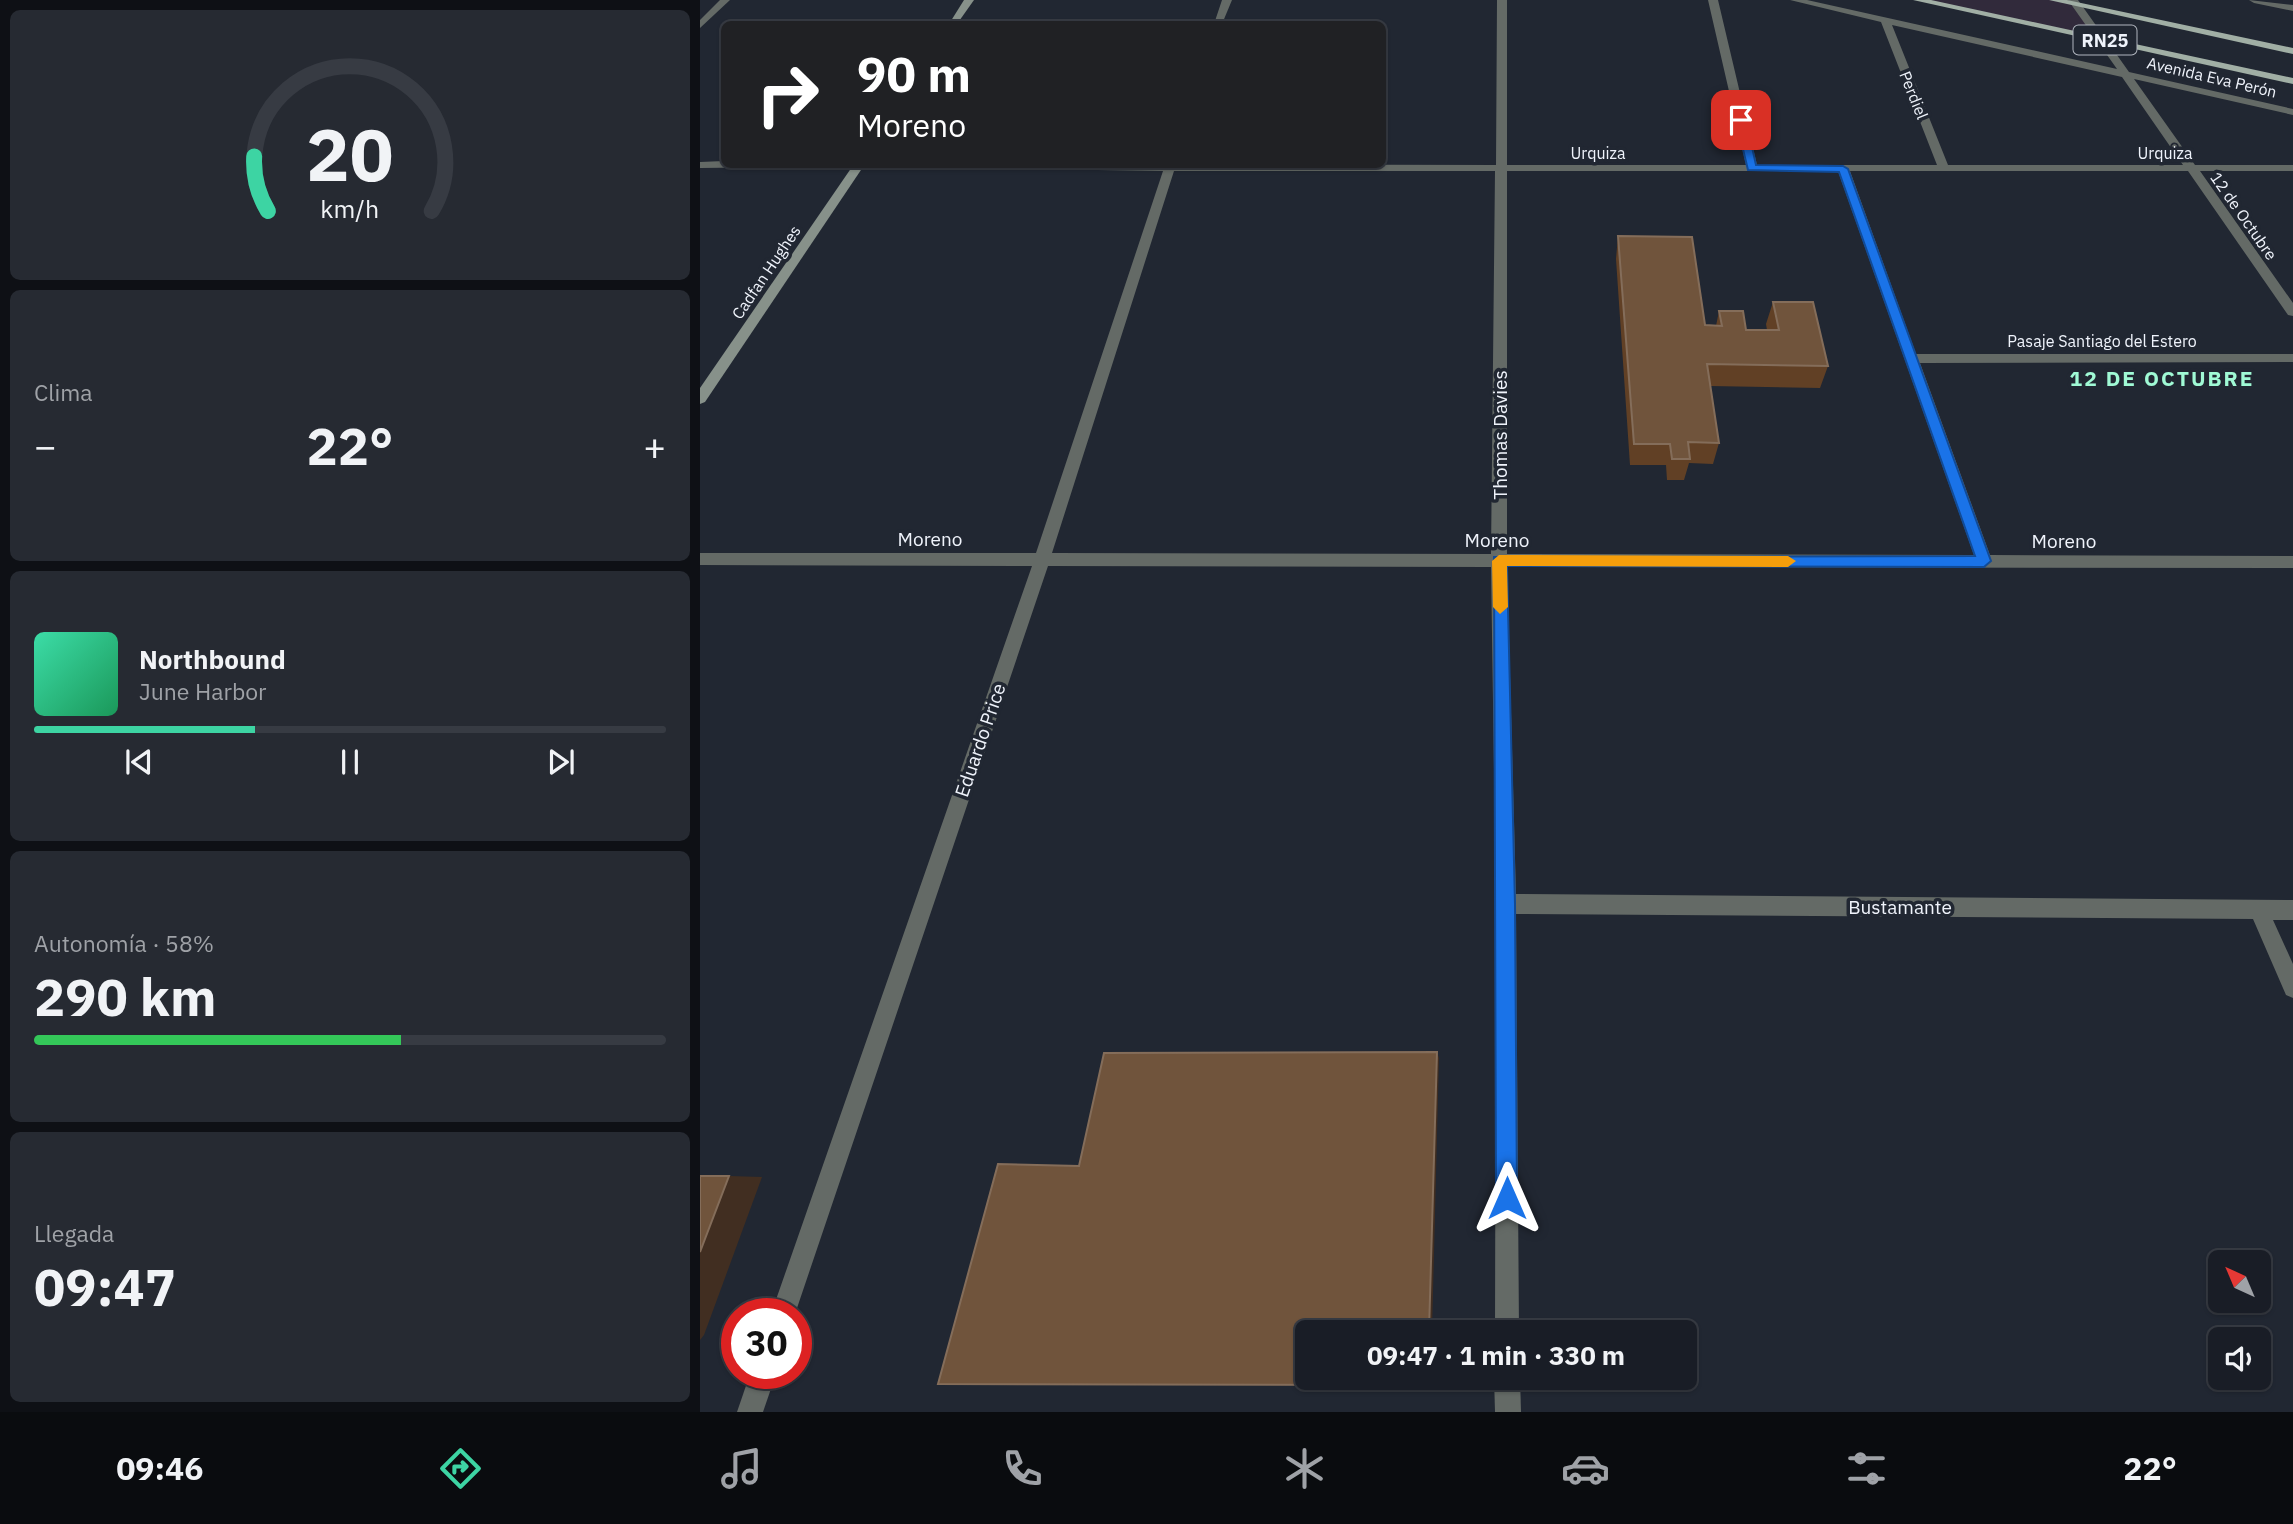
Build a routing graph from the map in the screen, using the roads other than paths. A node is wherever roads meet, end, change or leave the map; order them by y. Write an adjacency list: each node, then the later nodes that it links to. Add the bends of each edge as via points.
1 (725, 0): 15 (street)
2 (969, 0): 13 (street)
3 (1227, 0): 14 (street)
4 (1502, 0): 28 (street, Thomas Davies)
5 (1713, 0): 26 (street)
6 (1795, 0): 12 (street, Avenida Eva Perón)
7 (1918, 0): 16 (main road, Avenida Eva Perón / RN25)
8 (2054, 0): 10 (main road, RN25)
9 (2254, 0): 11 (street)
10 (2075, 2): 16 (street, 12 de Octubre); 17 (main road, RN25)
11 (2293, 8)
12 (1885, 20): 18 (street, Avenida Eva Perón); 30 (street, Perdiel)
13 (955, 21)
14 (1219, 21)
15 (700, 24)
16 (2101, 39): 18 (street, 12 de Octubre); 19 (main road, Avenida Eva Perón / RN25)
17 (2293, 51)
18 (2125, 74): 20 (street, Avenida Eva Perón); 31 (street, 12 de Octubre)
19 (2293, 80)
20 (2293, 111)
21 (700, 165): 22 (street)
22 (721, 165)
23 (857, 168): 35 (street, Cadfan Hughes)
24 (1169, 168): 37 (street, Eduardo Price)
25 (1386, 168): 28 (street, Urquiza)
26 (1752, 168): 28 (street, Urquiza); 29 (street, Urquiza)
27 (2293, 168): 31 (street, Urquiza)
28 (1502, 169): 38 (street, Thomas Davies)
29 (1843, 169): 30 (street, Urquiza); 34 (street)
30 (1944, 169): 31 (street, Urquiza)
31 (2192, 169): 32 (street, 12 de Octubre)
32 (2293, 312)
33 (2293, 358): 34 (street, Pasaje Santiago del Estero)
34 (1911, 359): 39 (street)
35 (700, 399)
36 (700, 559): 37 (street, Moreno)
37 (1042, 560): 38 (street, Moreno); 45 (street, Eduardo Price)
38 (1499, 561): 39 (street, Moreno); 41 (street, Thomas Davies)
39 (1984, 561): 40 (street, Moreno)
40 (2293, 562)
41 (1506, 904): 43 (street, Bustamante); 46 (street, Thomas Davies)
42 (2293, 910): 43 (street, Bustamante)
43 (2259, 911): 44 (street)
44 (2293, 988)
45 (788, 1298)
46 (1507, 1320)
47 (758, 1389): 49 (street)
48 (1507, 1390): 50 (street)
49 (750, 1412)
50 (1508, 1412)

